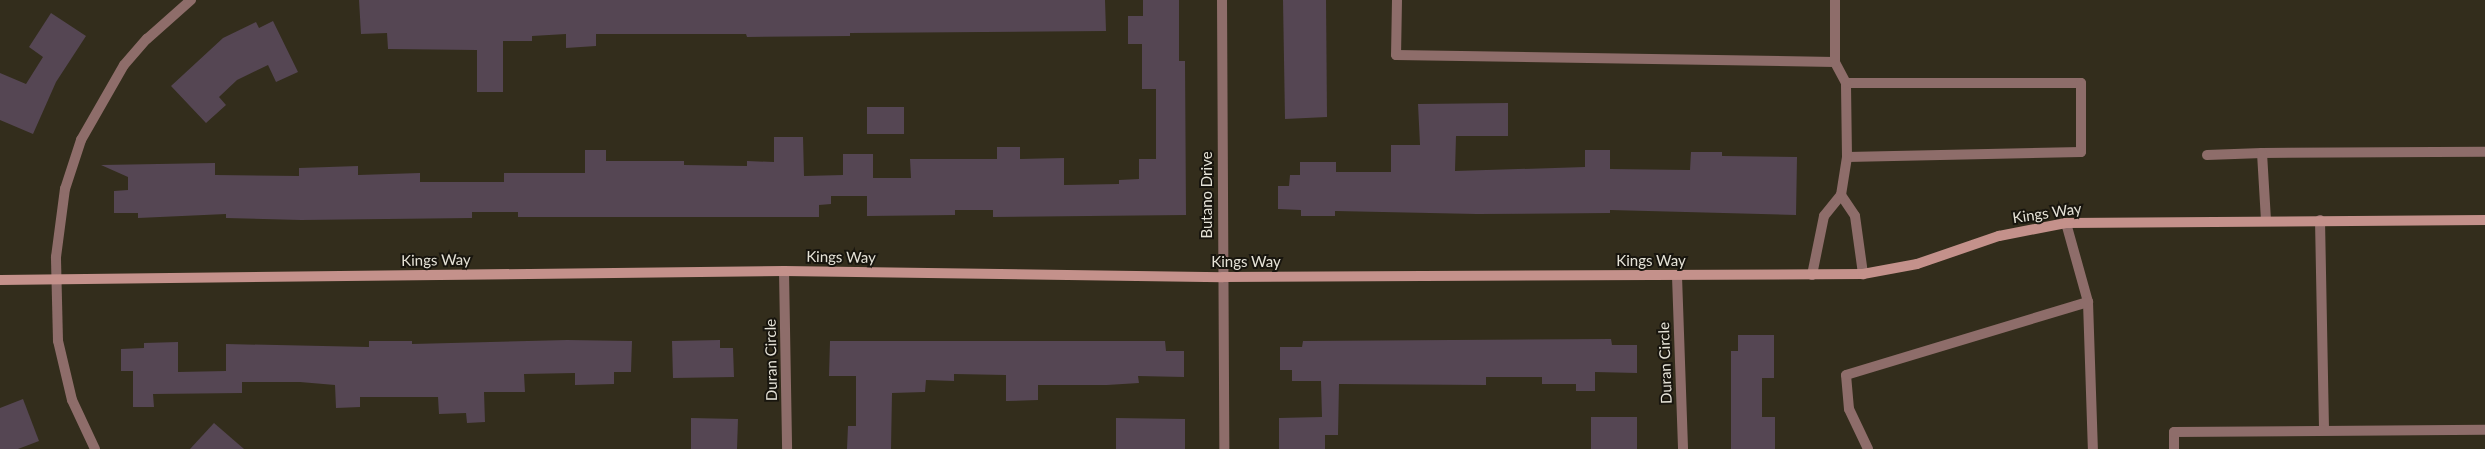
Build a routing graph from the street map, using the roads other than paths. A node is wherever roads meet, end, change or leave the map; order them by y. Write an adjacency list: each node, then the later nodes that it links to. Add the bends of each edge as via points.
1 (191, 0): 21 (street, via 147,39 124,65 85,132 65,189 59,223)
2 (1222, 0): 20 (street, Butano Drive)
3 (1397, 0): 5 (street, via 1396,55)
4 (1835, 0): 5 (street)
5 (1835, 62): 6 (street)
6 (1846, 83): 10 (street); 10 (street, via 2082,83 2081,152)
7 (2485, 152): 8 (street)
8 (2262, 153): 9 (street); 12 (street)
9 (2207, 154)
10 (1847, 157): 11 (street)
11 (1841, 194): 17 (street, via 1855,216); 18 (street, via 1824,216)
12 (2266, 220): 13 (street, Kings Way); 15 (street, Kings Way)
13 (2320, 220): 14 (street, Kings Way); 24 (street)
14 (2485, 220)
15 (2066, 223): 17 (street, Kings Way, via 1999,236 1917,264); 23 (street)
16 (784, 271): 20 (street, Kings Way); 21 (street, Kings Way); 27 (street, Duran Circle)
17 (1863, 274): 18 (street, Kings Way)
18 (1812, 275): 19 (street, Kings Way)
19 (1677, 276): 20 (street, Kings Way); 29 (street, Duran Circle)
20 (1222, 277): 28 (street, Butano Drive)
21 (56, 279): 22 (street, Kings Way); 26 (street, via 58,341 65,380)
22 (0, 280)
23 (2088, 302): 30 (street, via 1846,375 1849,409); 31 (street)
24 (2324, 429): 25 (street); 32 (street, via 2174,432)
25 (2485, 430)
26 (95, 449)
27 (787, 449)
28 (1224, 449)
29 (1683, 449)
30 (1868, 449)
31 (2093, 449)
32 (2174, 449)

